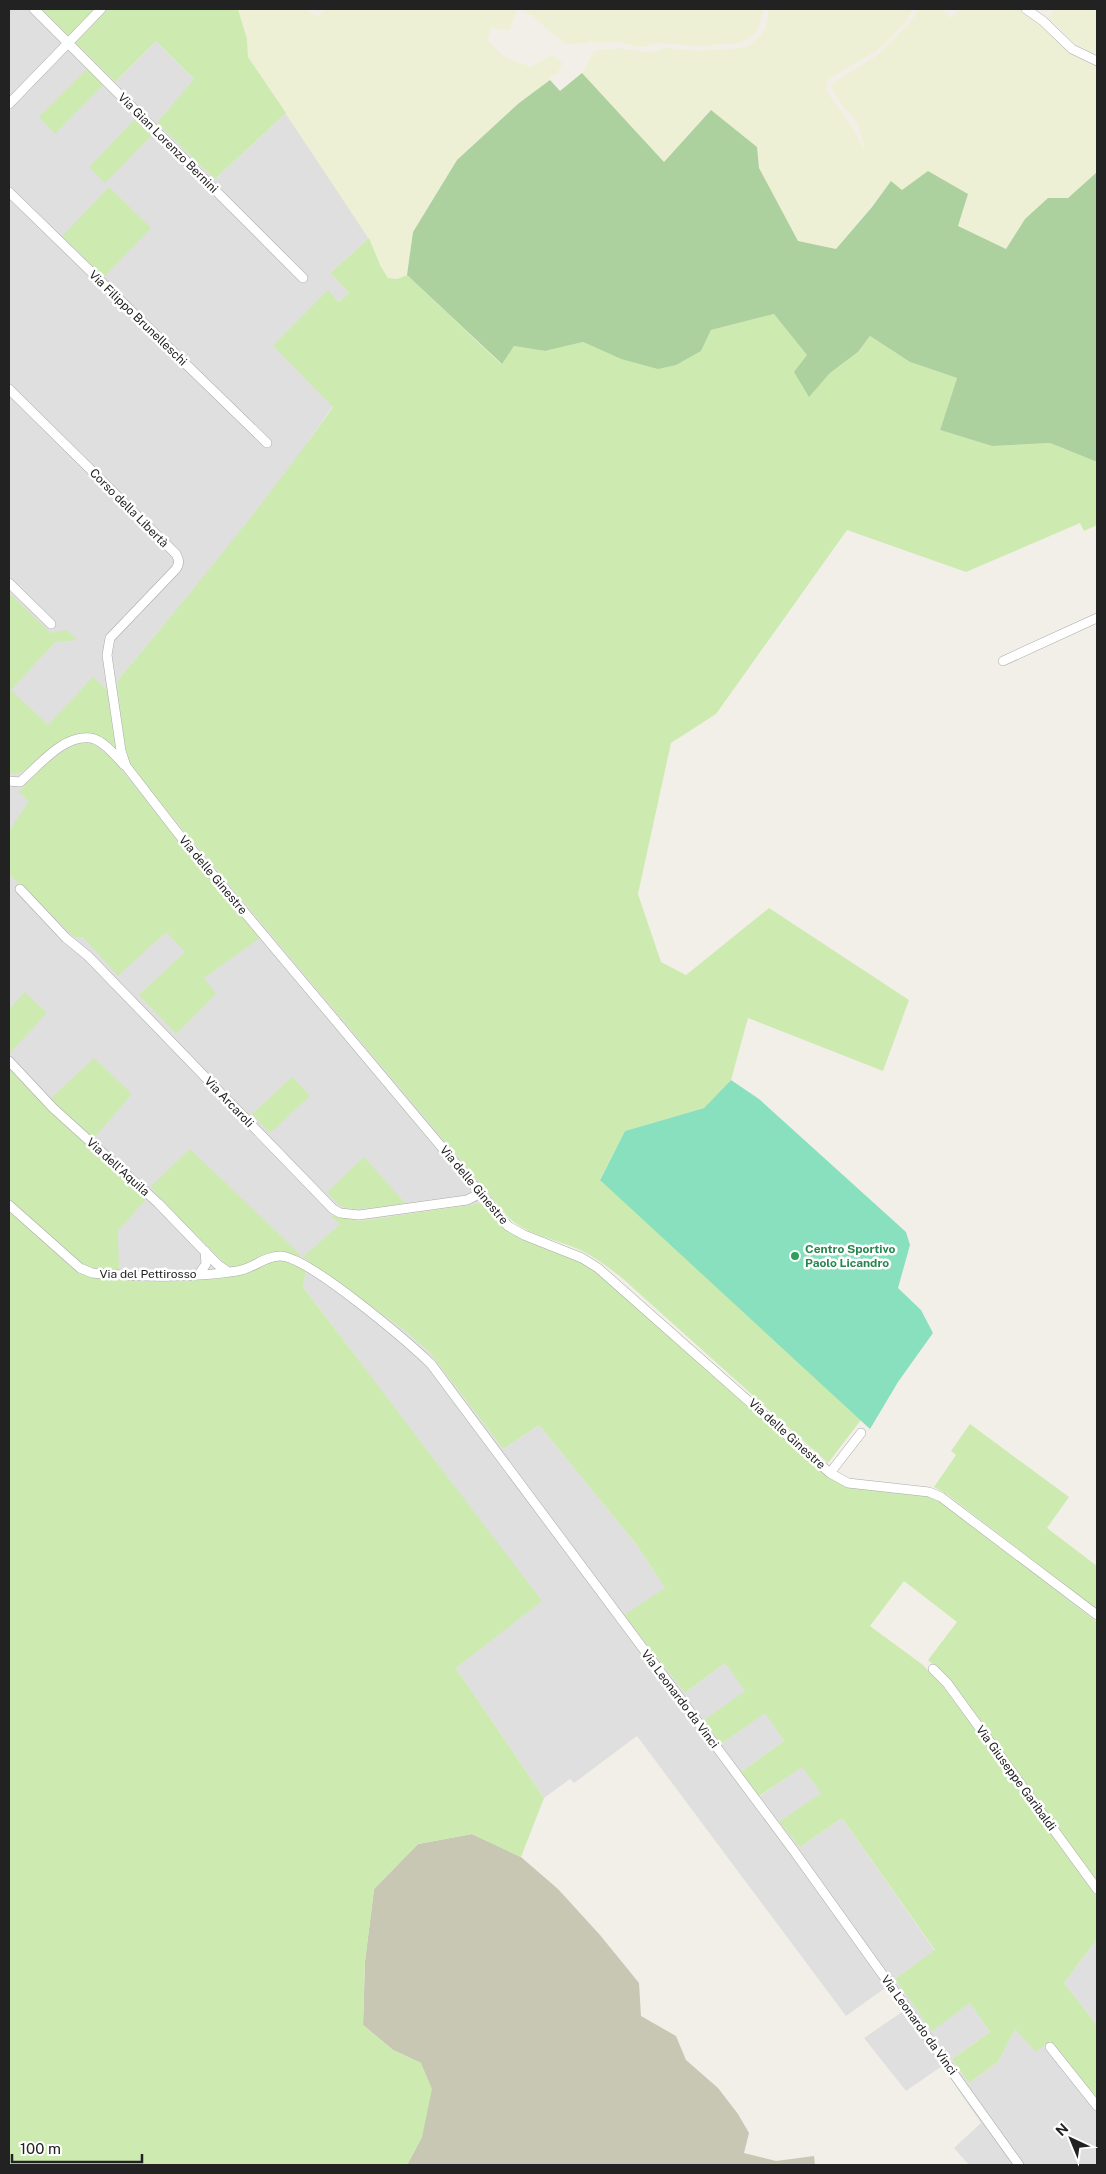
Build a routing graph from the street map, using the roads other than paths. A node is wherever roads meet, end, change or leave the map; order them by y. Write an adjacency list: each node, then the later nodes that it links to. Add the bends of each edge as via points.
1 (34, 9): 4 (street, Via Gian Lorenzo Bernini)
2 (101, 9): 4 (street)
3 (1026, 9): 5 (street, via 1072,50)
4 (68, 43): 6 (street); 8 (street, Via Gian Lorenzo Bernini)
5 (1097, 61)
6 (9, 104)
7 (9, 192): 10 (street, Via Filippo Brunelleschi)
8 (303, 278)
9 (9, 389): 15 (street, Corso della Libertà, via 178,559 176,569 110,638 106,655)
10 (267, 443)
11 (9, 583): 13 (street)
12 (1097, 618): 14 (street)
13 (51, 624)
14 (1003, 661)
15 (112, 687): 16 (street, Via delle Ginestre)
16 (126, 766): 17 (street, via 92,738 74,740 54,751 20,782); 20 (street, Via delle Ginestre, via 177,832)
17 (9, 781)
18 (20, 888): 20 (street, Via Arcaroli, via 332,1209 359,1215 466,1200)
19 (9, 1061): 22 (street, Via dell'Aquila, via 53,1108 158,1203)
20 (480, 1193): 27 (street, Via delle Ginestre, via 516,1232 582,1258 620,1285)
21 (9, 1206): 25 (street, Via del Pettirosso, via 80,1268 92,1273)
22 (205, 1251): 24 (street, Via dell'Aquila); 25 (street, via 206,1264)
23 (306, 1265): 24 (street, Via del Pettirosso, via 281,1256 267,1258 244,1270); 33 (street, Via Leonardo da Vinci, via 386,1322 431,1364 794,1851)
24 (228, 1272): 25 (street, Via del Pettirosso)
25 (198, 1274)
26 (861, 1433): 27 (street)
27 (830, 1473): 28 (street, Via delle Ginestre, via 848,1483 929,1492 941,1497)
28 (1097, 1616)
29 (933, 1669): 30 (street, Via Giuseppe Garibaldi, via 947,1683)
30 (1097, 1889)
31 (1050, 2046): 32 (street)
32 (1097, 2106)
33 (1019, 2165)

